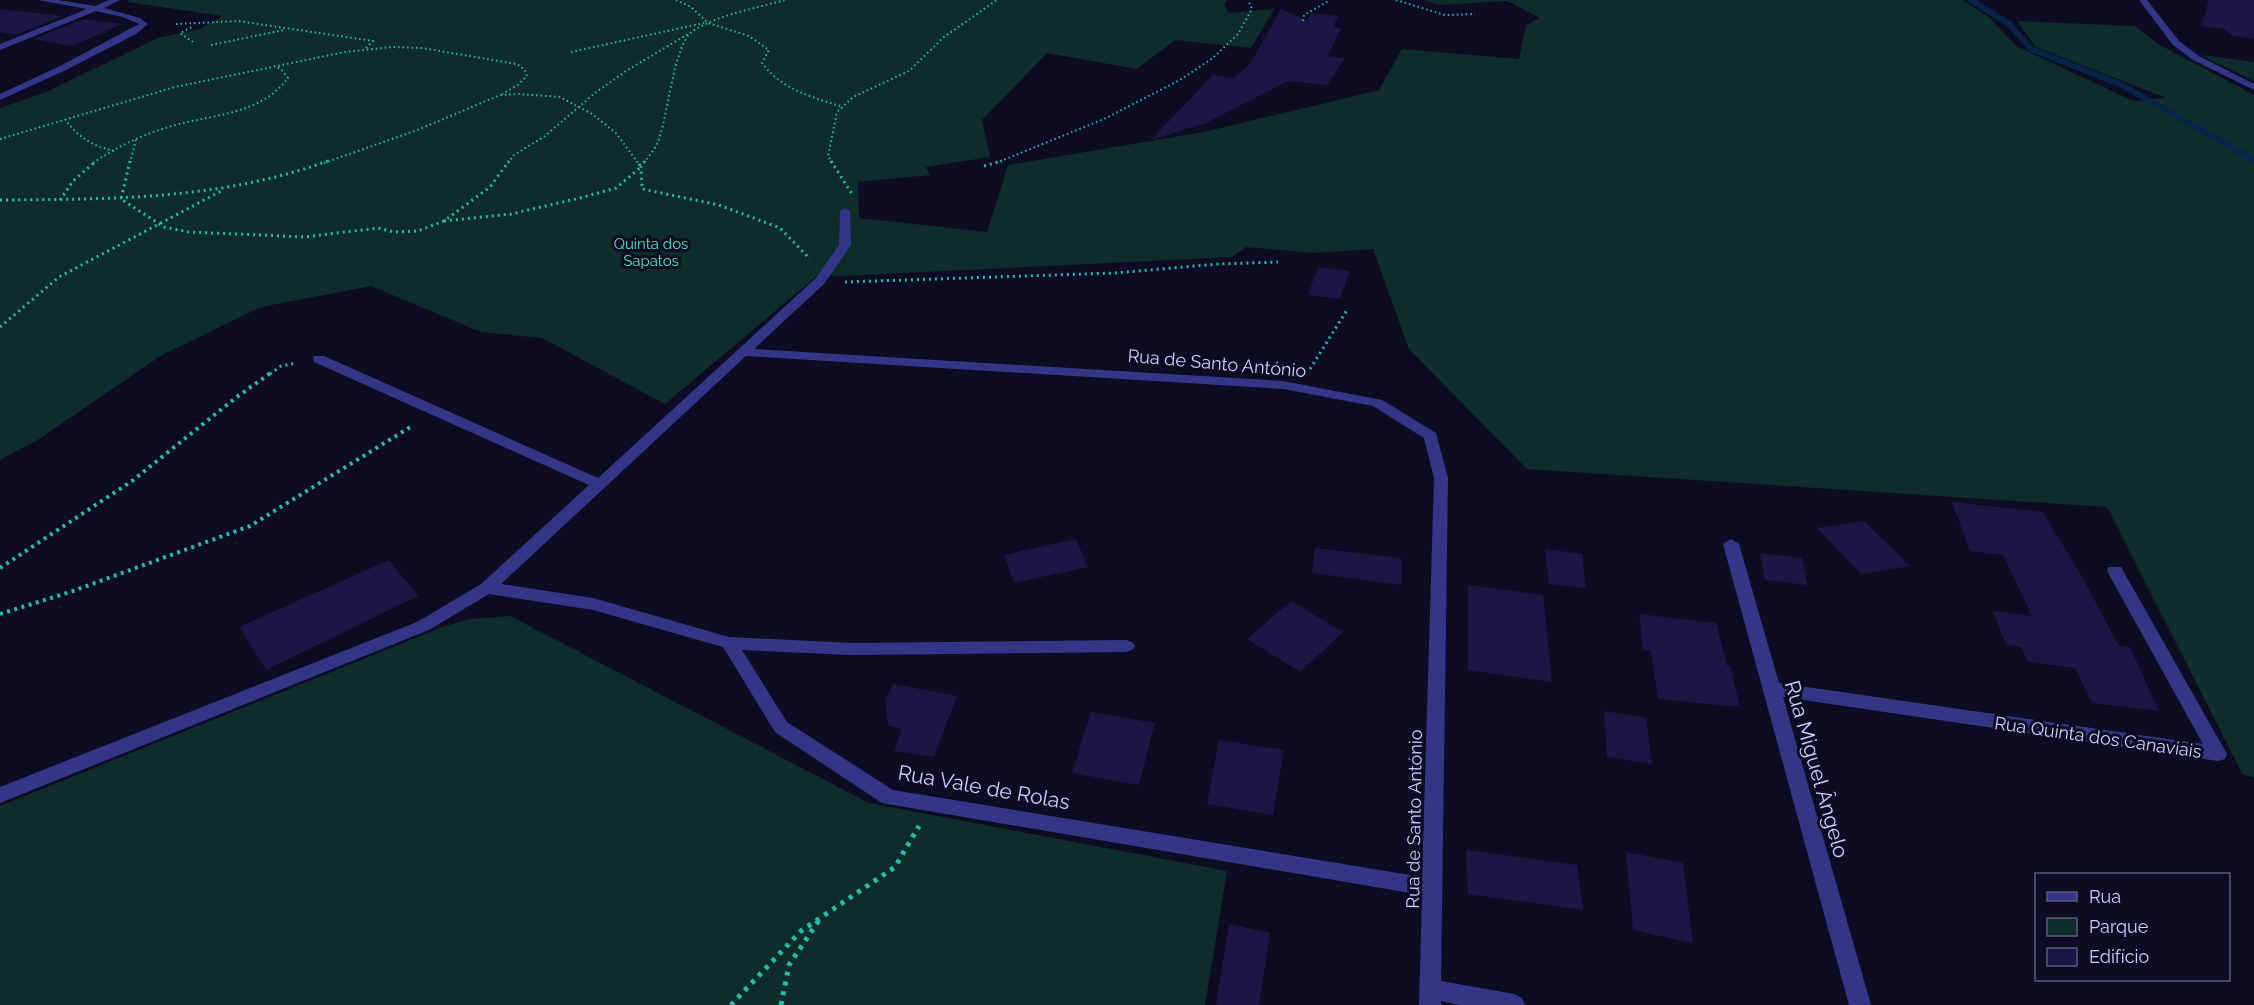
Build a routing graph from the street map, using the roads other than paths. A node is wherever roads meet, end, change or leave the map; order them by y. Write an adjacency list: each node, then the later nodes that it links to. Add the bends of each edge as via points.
1 (42, 0): 4 (street)
2 (116, 0): 4 (street)
3 (2142, 0): 6 (street, via 2176,43 2196,58)
4 (93, 8): 5 (street); 7 (street, via 137,18 144,24)
5 (0, 47)
6 (2254, 87)
7 (0, 97)
8 (845, 211): 9 (street, via 845,244 820,281)
9 (743, 352): 11 (street); 19 (street, Rua de Santo António, via 1283,385 1377,403 1431,436 1441,478)
10 (319, 359): 11 (street)
11 (599, 484): 14 (street)
12 (1731, 544): 17 (street, Rua Miguel Ângelo)
13 (2115, 571): 17 (street, Rua Quinta dos Canaviais, via 2218,754)
14 (487, 588): 15 (street, via 593,604); 18 (street, via 423,626)
15 (729, 643): 16 (street, via 851,649); 19 (street, Rua Vale de Rolas, via 781,727 890,797)
16 (1126, 646)
17 (1772, 688): 22 (street, Rua Miguel Ângelo)
18 (0, 795)
19 (1432, 888): 20 (street, Rua de Santo António)
20 (1430, 997): 21 (street)
21 (1514, 1005)
22 (1860, 1005)

